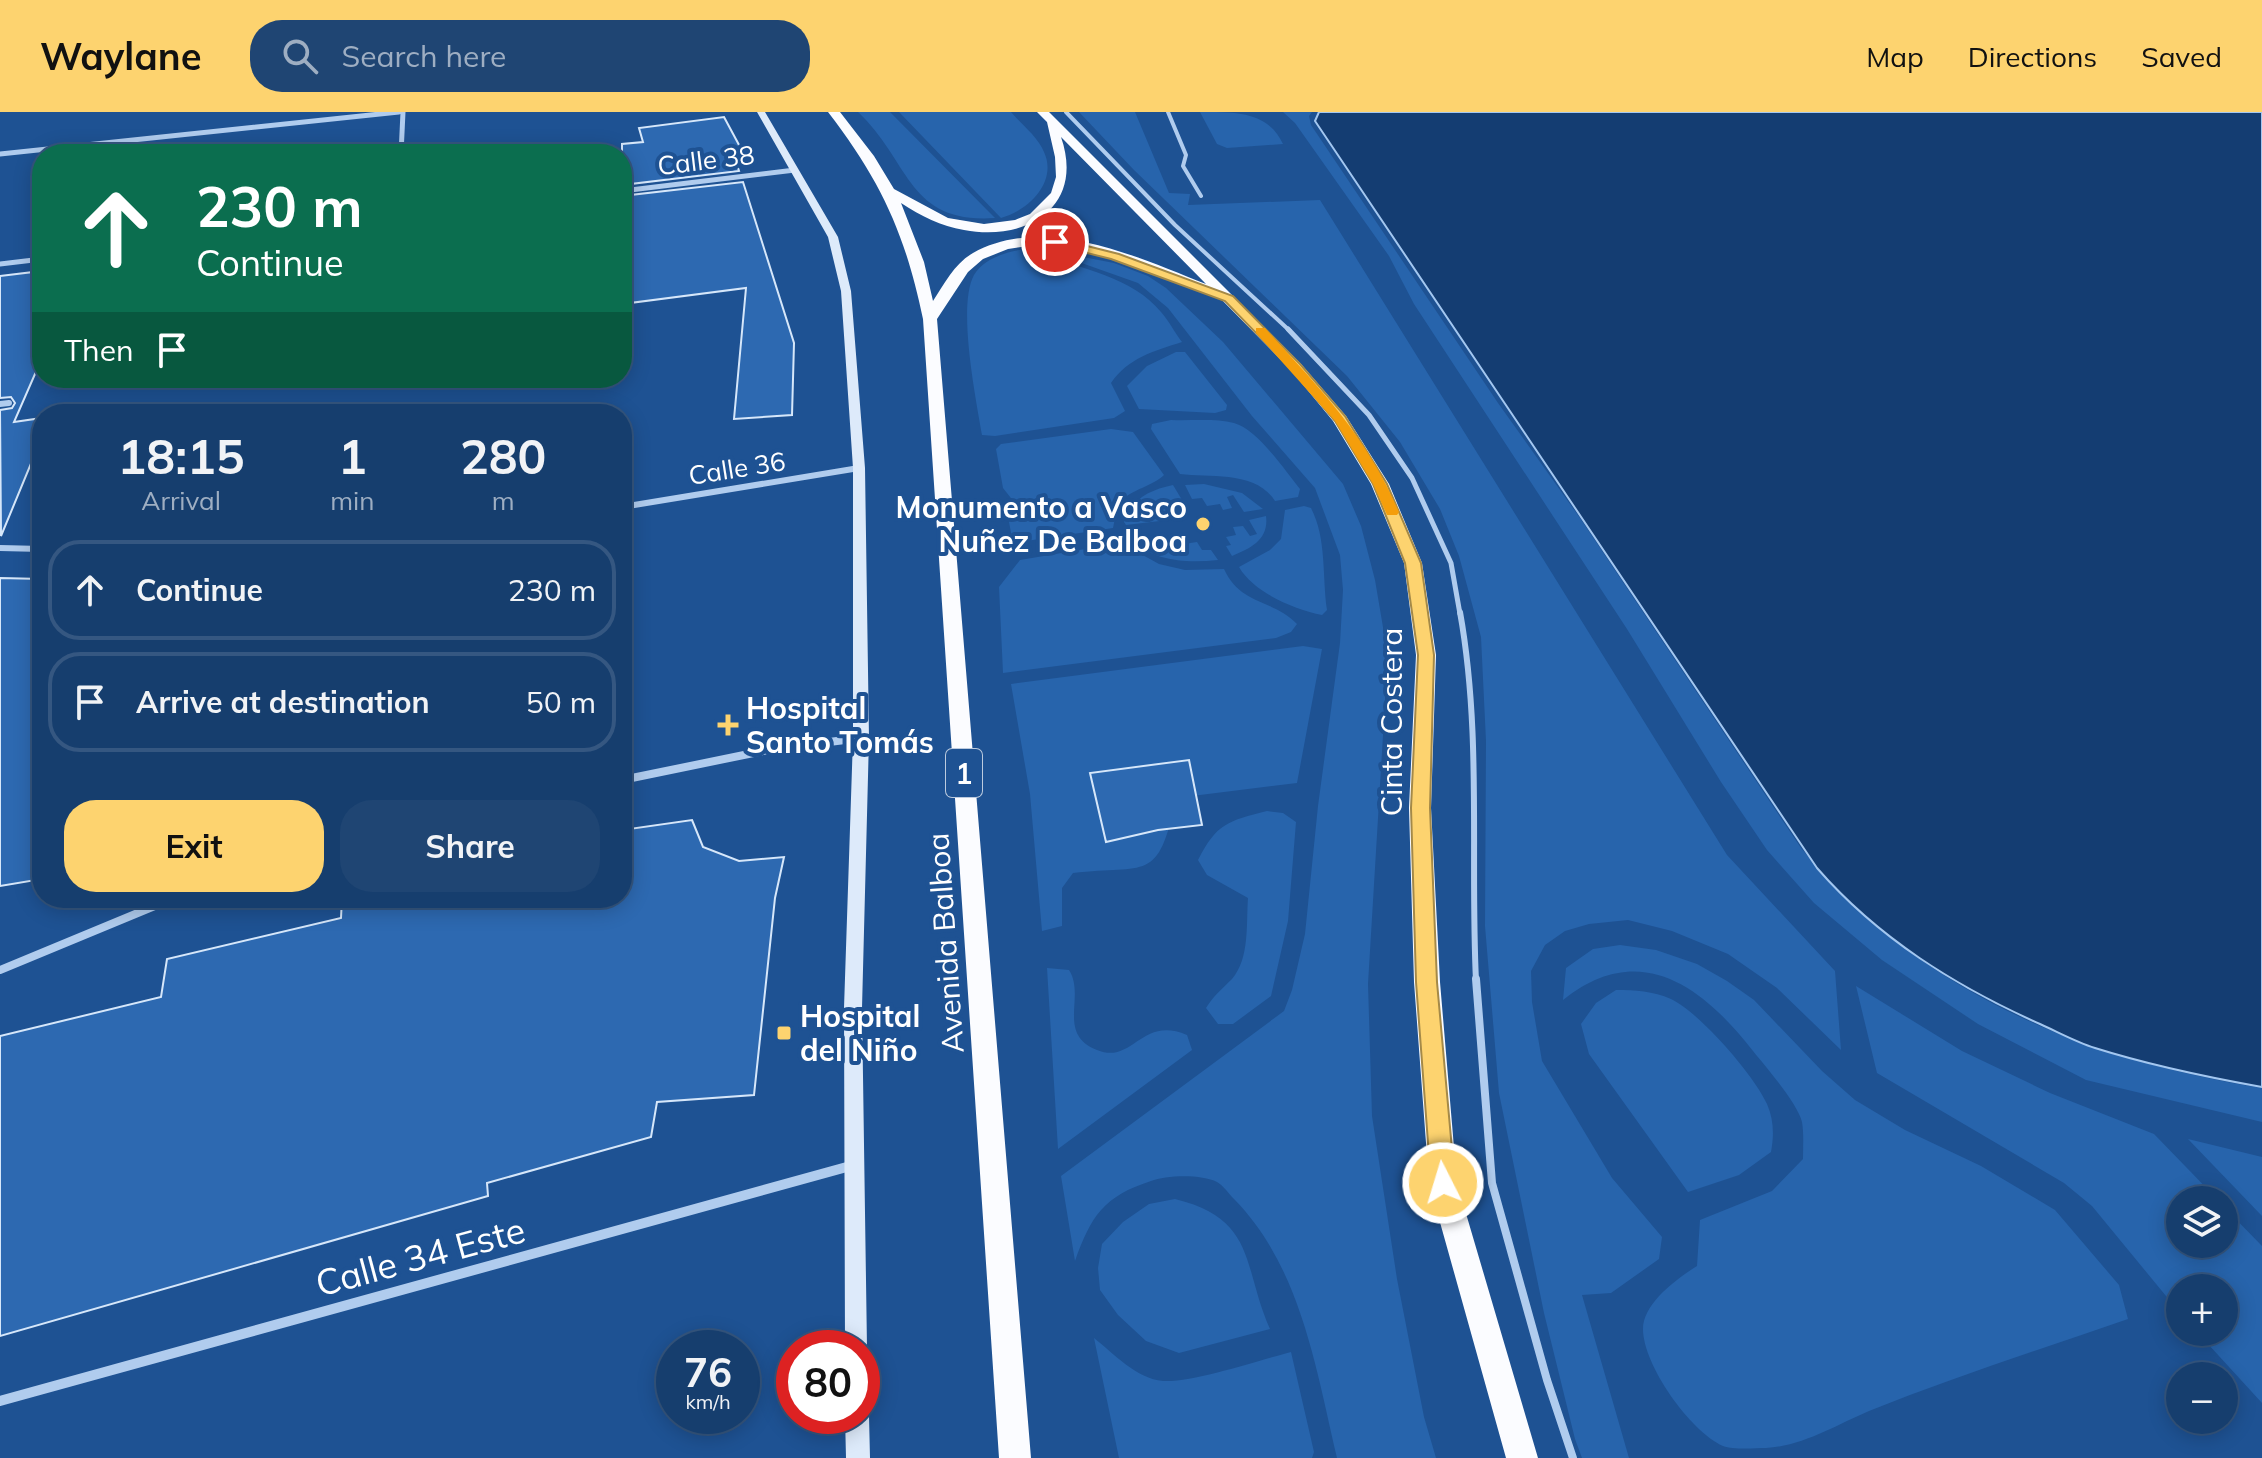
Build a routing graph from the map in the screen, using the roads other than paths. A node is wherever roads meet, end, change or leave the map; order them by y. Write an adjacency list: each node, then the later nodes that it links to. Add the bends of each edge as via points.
1 (401, 112): 6 (street); 7 (street)
2 (761, 112): 10 (main road)
3 (834, 112): 12 (highway, Avenida Balboa / 1, via 857,137)
4 (1168, 112): 13 (lane, via 1186,155 1183,166)
5 (1053, 114): 12 (highway, via 1062,178 1056,197 1031,220 992,228 954,224); 16 (highway, Cinta Costera); 35 (lane, via 1253,294 1369,415 1412,478 1451,563 1468,657 1476,816 1476,977 1492,1183)
6 (95, 144)
7 (401, 144)
8 (32, 151): 9 (street)
9 (0, 154)
10 (795, 170): 11 (street, Calle 38); 20 (main road, via 833,237 846,291)
11 (632, 190)
12 (891, 192): 17 (highway, Avenida Balboa / 1, via 914,248)
13 (1201, 196)
14 (32, 260): 15 (street)
15 (0, 264)
16 (1229, 299): 17 (highway, via 1086,248 1030,242 979,256 963,269); 34 (highway, Cinta Costera, via 1340,419 1380,484 1413,563 1426,655 1420,808 1443,1183)
17 (930, 319): 33 (highway, Avenida Balboa / 1)
18 (9, 403): 19 (street)
19 (0, 404)
20 (859, 468): 21 (street, Calle 36); 24 (main road)
21 (632, 505)
22 (0, 548): 23 (street)
23 (32, 549)
24 (861, 738): 25 (street, via 773,749); 28 (main road)
25 (632, 778)
26 (150, 908): 27 (street)
27 (0, 970)
28 (854, 1165): 29 (main road); 30 (street, Calle 34 Este)
29 (856, 1330)
30 (0, 1401)
31 (857, 1434): 32 (main road)
32 (858, 1458)
33 (1015, 1458)
34 (1522, 1458)
35 (1573, 1458)

